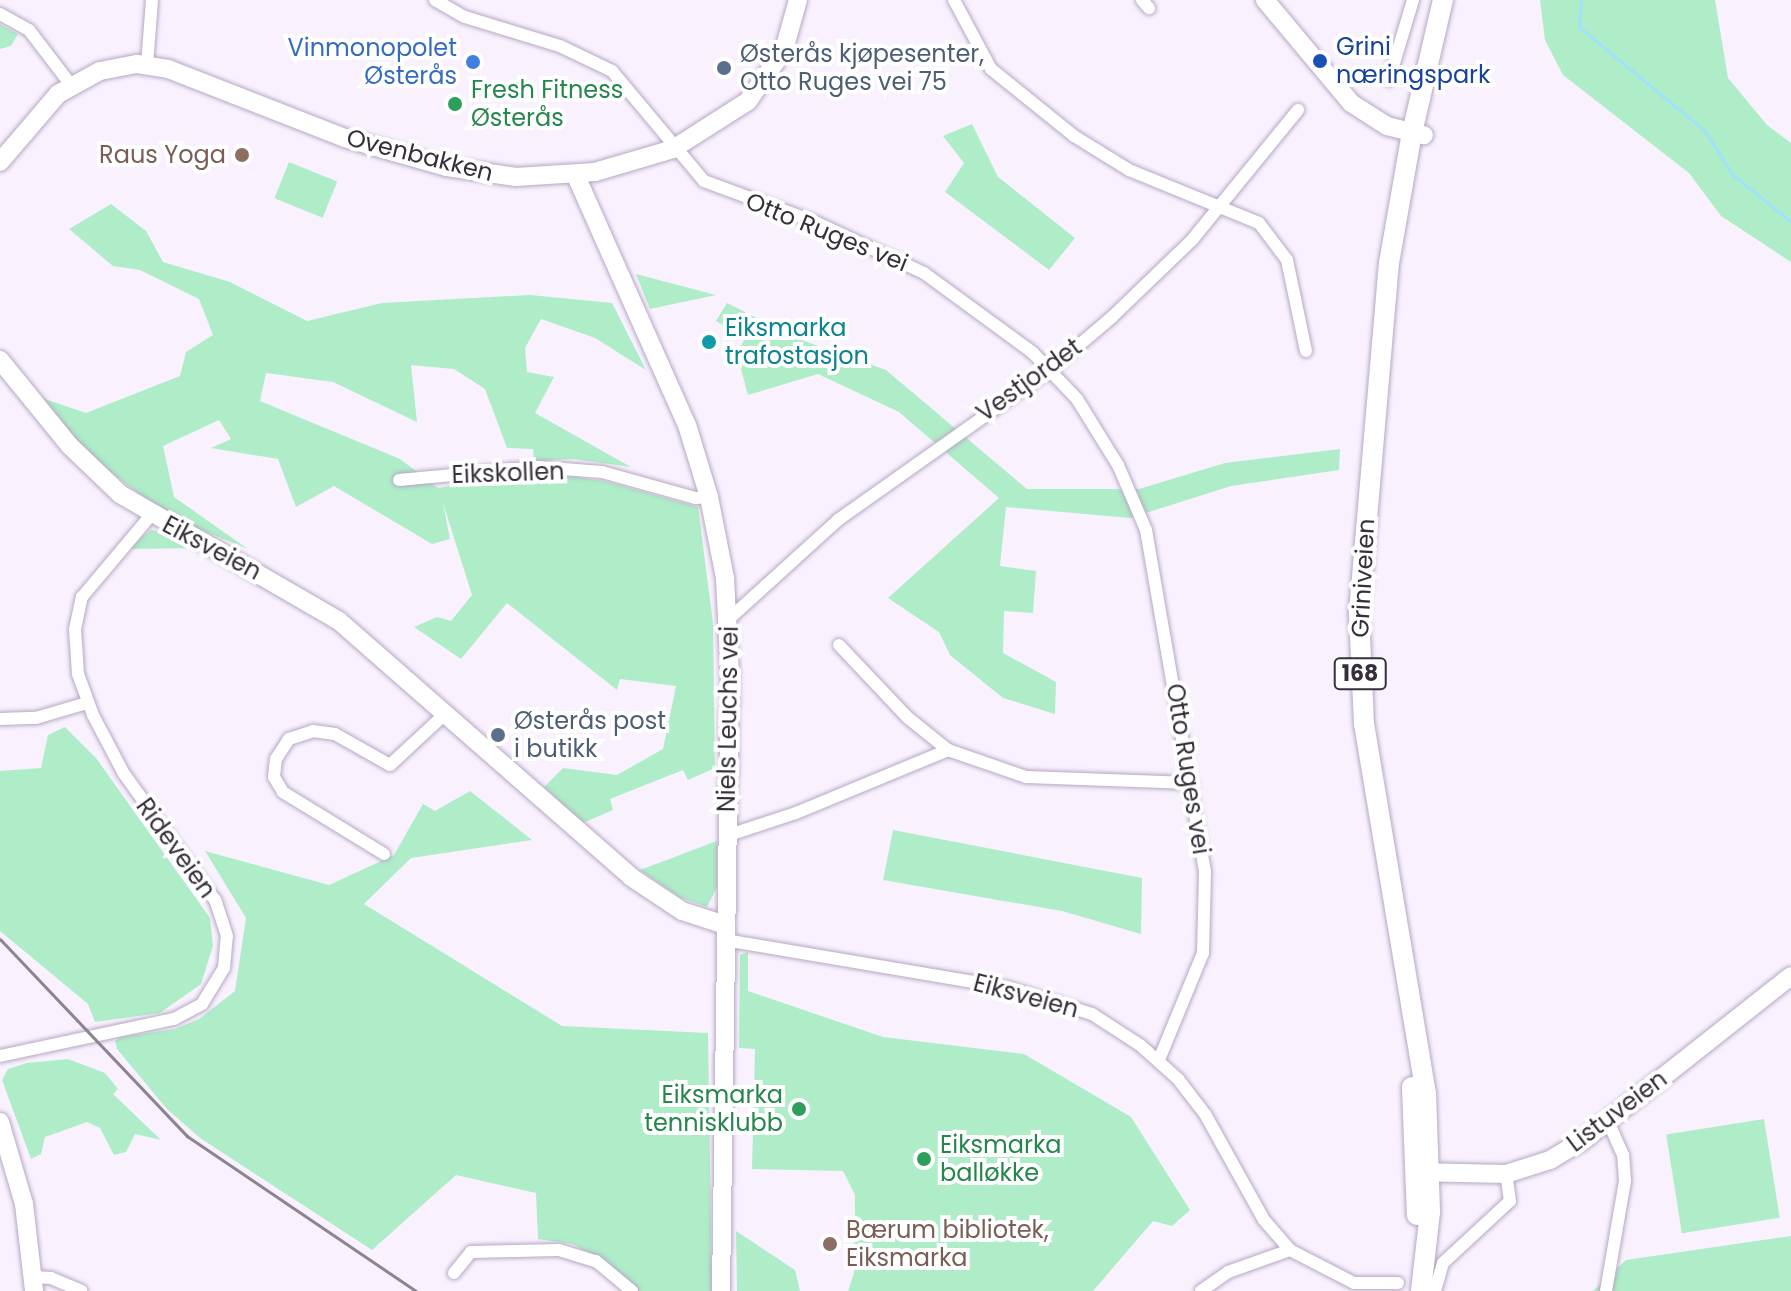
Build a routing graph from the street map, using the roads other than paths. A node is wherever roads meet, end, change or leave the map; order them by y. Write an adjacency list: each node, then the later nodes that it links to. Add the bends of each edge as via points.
1 (152, 0): 9 (street)
2 (435, 0): 14 (street, Otto Ruges vei, via 465,17 560,46 612,71 644,103)
3 (798, 0): 14 (street, Ovenbakken, via 792,30 767,81 725,120)
4 (954, 0): 17 (street, via 991,69 1027,102 1103,156)
5 (1265, 0): 13 (street, via 1351,103 1378,122)
6 (1413, 0): 10 (street)
7 (1444, 0): 13 (main road, Griniveien / 168)
8 (0, 14): 11 (street, via 29,30)
9 (147, 65): 11 (street, Ovenbakken, via 110,68); 16 (street, Ovenbakken, via 345,138 424,161 498,176)
10 (1389, 80)
11 (71, 85): 15 (street, Ovenbakken, via 47,103)
12 (1298, 110): 17 (street, Vestjordet)
13 (1418, 134): 39 (main road, Griniveien / 168, via 1389,263 1361,560 1359,654 1366,737 1406,980)
14 (673, 149): 16 (street, Ovenbakken); 20 (street, Otto Ruges vei, via 704,181 815,222 924,273 988,316)
15 (0, 162)
16 (576, 176): 22 (street, Niels Leuchs vei, via 674,392)
17 (1223, 204): 18 (street, via 1259,223 1287,260); 20 (street, Vestjordet, via 1156,275)
18 (1306, 351)
19 (0, 360): 23 (street, Eiksveien, via 95,473)
20 (1051, 369): 24 (street, Vestjordet, via 896,475); 30 (street, Otto Ruges vei, via 1118,465 1146,530)
21 (399, 480): 22 (street, Eikskollen, via 538,467 602,472 695,498)
22 (709, 497): 24 (street, Niels Leuchs vei)
23 (151, 515): 26 (street, Rideveien, via 92,580 78,608 76,655); 27 (street, Eiksveien, via 326,613)
24 (730, 618): 31 (street, Niels Leuchs vei)
25 (839, 645): 29 (street, via 907,717)
26 (87, 703): 28 (street, via 36,718); 35 (street, Rideveien, via 133,788 215,900 225,925 226,957 215,988 185,1015)
27 (444, 715): 32 (street, via 390,765 335,734 313,731 289,739 276,759 274,777 283,792); 33 (street, Eiksveien, via 637,882)
28 (0, 719)
29 (948, 750): 30 (street, via 1026,777); 31 (street, via 852,792)
30 (1191, 783): 36 (street, Otto Ruges vei, via 1205,872 1206,934 1187,1000)
31 (726, 836): 33 (street, Niels Leuchs vei)
32 (384, 854)
33 (725, 932): 36 (street, Eiksveien, via 1047,997 1106,1022); 48 (street, Niels Leuchs vei)
34 (1791, 976): 37 (street, Listuveien)
35 (0, 1056)
36 (1159, 1060): 41 (street, Eiksveien, via 1205,1114 1251,1199)
37 (1608, 1121): 40 (street, Listuveien, via 1550,1160); 50 (street, via 1623,1155 1625,1181)
38 (0, 1122): 44 (street, via 24,1204)
39 (1423, 1172): 40 (street, Listuveien); 45 (main road, Griniveien / 168)
40 (1506, 1174): 45 (street, via 1510,1201 1443,1263)
41 (1290, 1250): 43 (street, Eiksveien, via 1354,1283); 49 (street, via 1228,1272)
42 (454, 1273): 47 (street, via 471,1252 559,1250 596,1261)
43 (1398, 1283)
44 (34, 1284): 46 (street, via 51,1278)
45 (1426, 1290)
46 (81, 1291)
47 (632, 1291)
48 (721, 1291)
49 (1201, 1291)
50 (1606, 1291)

